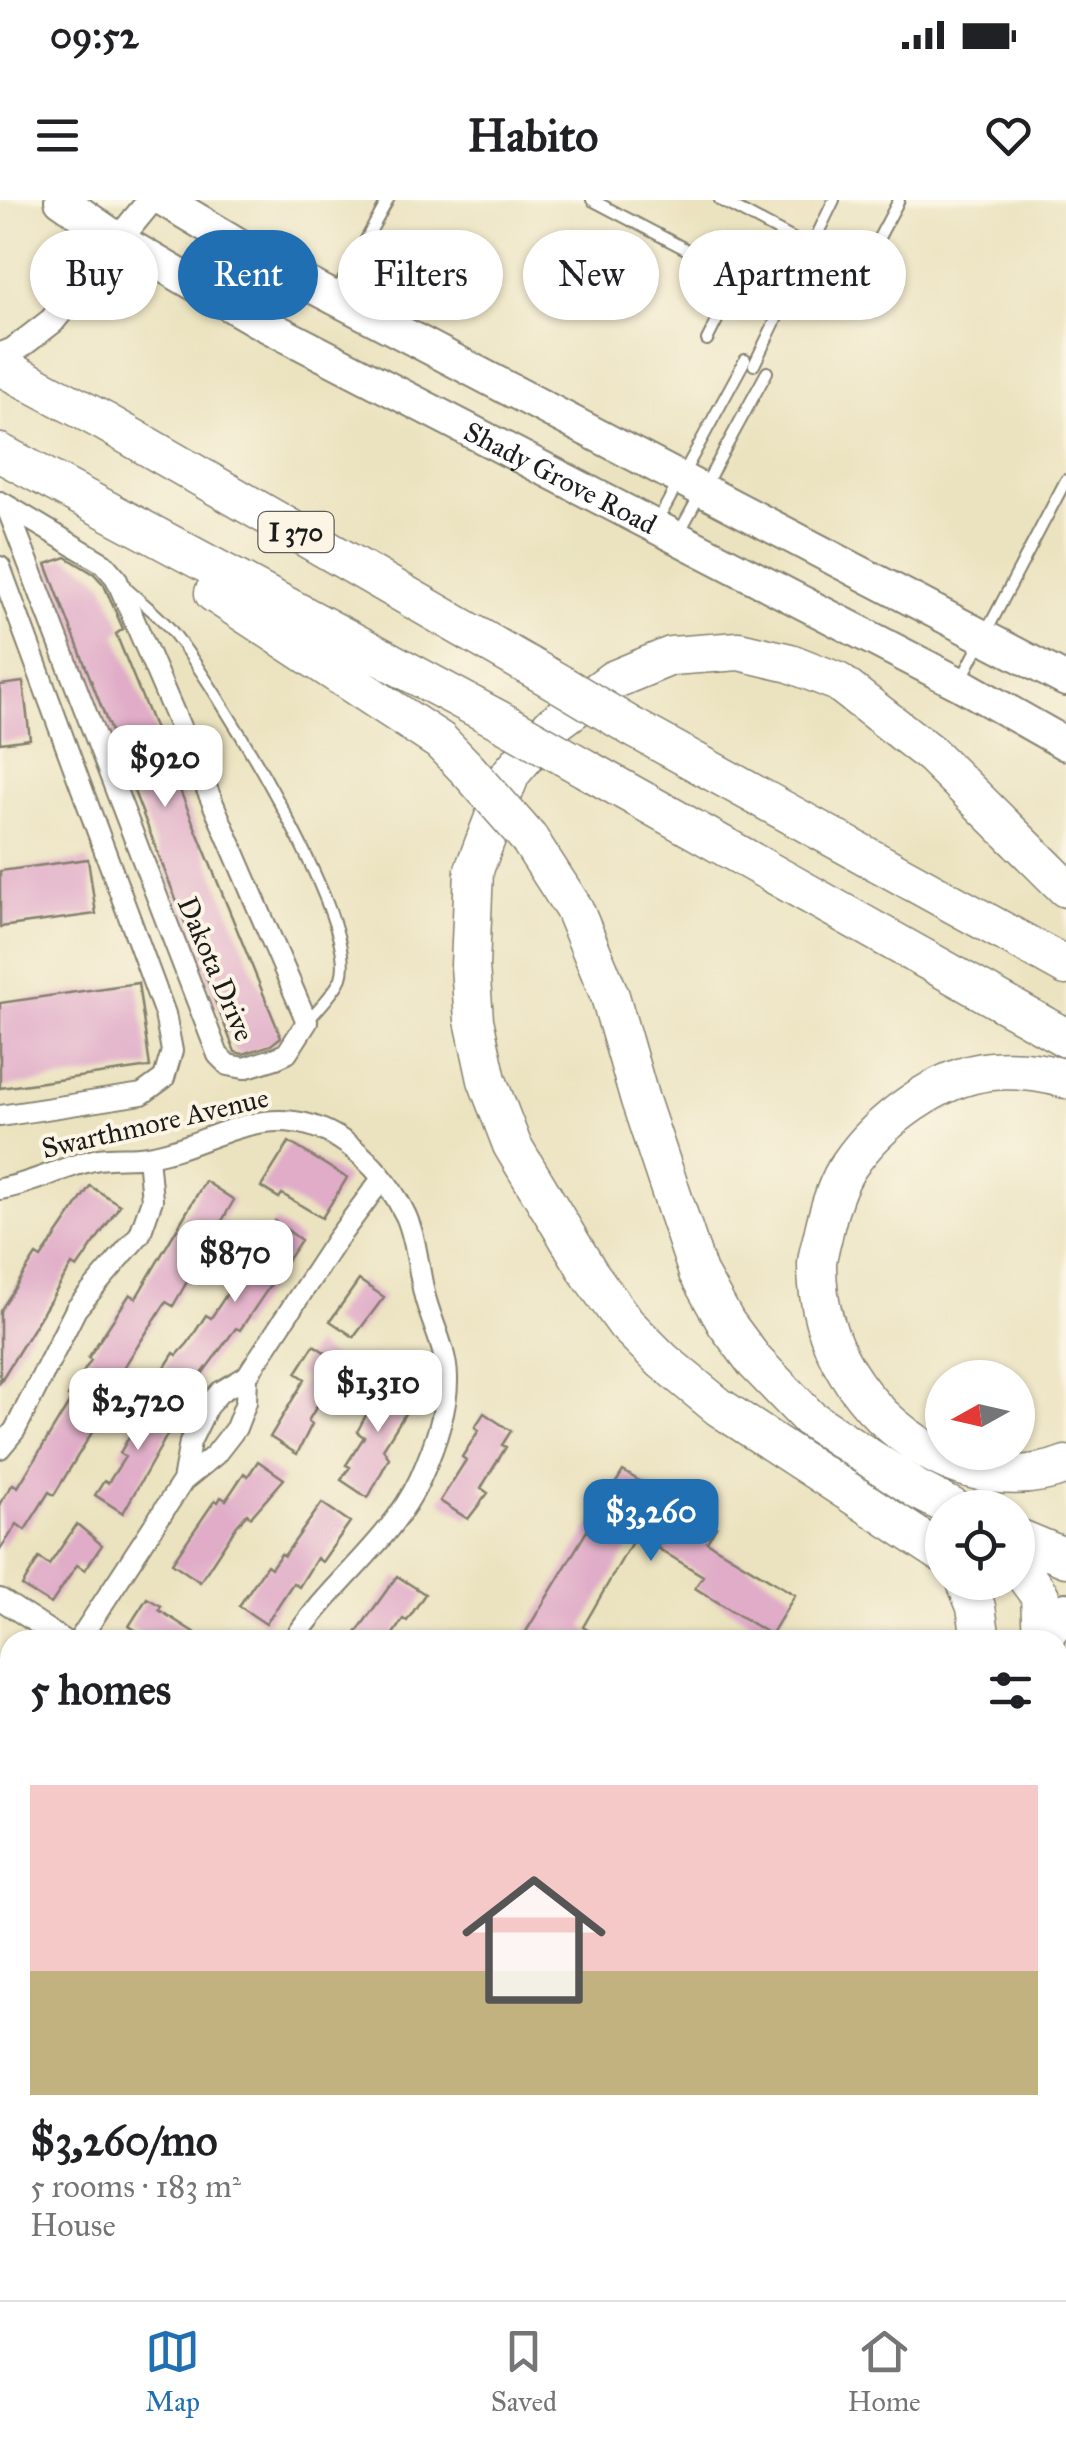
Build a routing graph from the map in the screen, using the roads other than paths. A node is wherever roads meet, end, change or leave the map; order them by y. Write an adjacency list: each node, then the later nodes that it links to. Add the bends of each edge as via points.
1 (60, 200): 9 (main road, Shady Grove Road)
2 (151, 200): 10 (street)
3 (164, 200): 15 (main road, Shady Grove Road)
4 (388, 200): 15 (lane)
5 (592, 200): 18 (lane, via 740,277)
6 (720, 200): 11 (lane)
7 (834, 200): 12 (lane)
8 (898, 200): 13 (lane)
9 (104, 230)
10 (127, 230)
11 (776, 230)
12 (819, 230)
13 (882, 230)
14 (158, 263): 25 (main road, Shady Grove Road)
15 (334, 296): 23 (main road, Shady Grove Road)
16 (53, 320): 19 (street, via 13,352)
17 (774, 320): 23 (lane)
18 (707, 340)
19 (9, 367): 33 (highway, I 370, bridge, via 632,727)
20 (766, 372): 23 (lane)
21 (0, 456): 35 (highway, I 370, bridge, via 514,728); 45 (highway, bridge, via 440,741 530,839 574,909 610,996 698,1273 726,1323 809,1418)
22 (1066, 480): 28 (lane)
23 (692, 484): 25 (lane); 25 (lane); 28 (main road, Shady Grove Road)
24 (3, 504): 27 (street, Dakota Drive, via 103,563); 34 (street, Dakota Drive, via 218,1055 228,1066 244,1068 276,1058 287,1053)
25 (665, 532): 30 (main road, Shady Grove Road)
26 (0, 567): 37 (street, via 165,1014 172,1051 164,1078 142,1094)
27 (116, 578): 34 (street, Dakota Drive); 34 (lane, via 171,629 267,776 335,923 341,978)
28 (983, 634): 29 (main road, Shady Grove Road); 30 (lane)
29 (1066, 680)
30 (960, 684): 31 (main road, Shady Grove Road)
31 (1066, 744)
32 (1066, 888): 46 (highway, via 932,755 838,682 738,651 671,656 613,680 551,726 510,773 474,870 470,966 486,1080 512,1145 589,1273 626,1324 719,1408)
33 (1066, 966)
34 (307, 1022)
35 (1066, 1038)
36 (1066, 1078): 43 (highway, via 989,1071 943,1084 914,1101 848,1165 816,1262 835,1354 855,1388 910,1440 949,1463 1010,1476)
37 (0, 1116)
38 (148, 1156): 39 (street, Swarthmore Avenue, via 230,1129 293,1122 341,1139); 40 (street, Swarthmore Avenue, via 94,1160); 42 (street, via 152,1200 140,1234 76,1309)
39 (381, 1180): 41 (street); 55 (street, Swarthmore Avenue, via 412,1236 443,1350 445,1396 407,1503)
40 (0, 1189)
41 (246, 1376): 44 (street, via 207,1407 190,1442); 44 (street, via 236,1428)
42 (0, 1448)
43 (1066, 1465)
44 (183, 1480): 54 (street)
45 (925, 1494)
46 (925, 1542)
47 (1035, 1545): 48 (highway)
48 (1066, 1558)
49 (1035, 1589): 57 (highway)
50 (0, 1599): 53 (street)
51 (974, 1600): 56 (highway)
52 (1066, 1609): 58 (main road)
53 (48, 1630)
54 (86, 1630)
55 (303, 1630)
56 (979, 1630)
57 (1042, 1630)
58 (1050, 1630)

